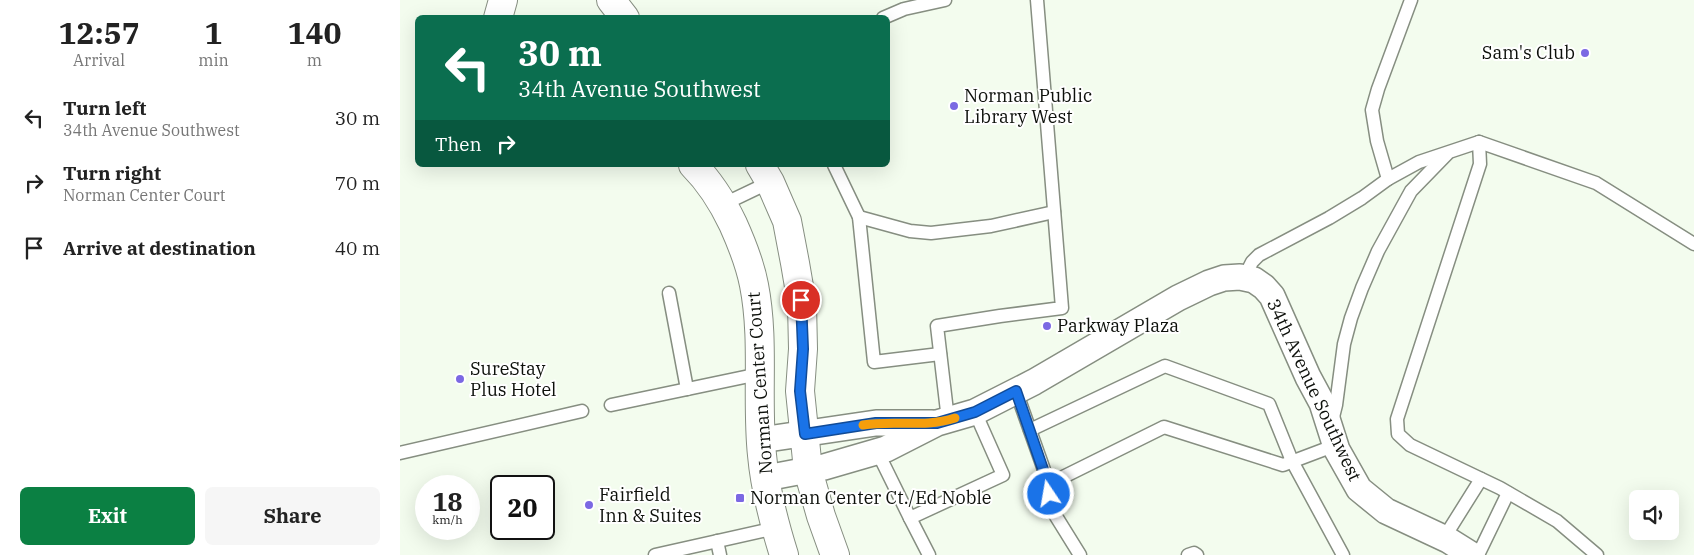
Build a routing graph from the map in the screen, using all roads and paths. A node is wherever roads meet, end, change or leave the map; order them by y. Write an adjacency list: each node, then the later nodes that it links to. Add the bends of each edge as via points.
1 (503, 0): 7 (street)
2 (605, 0): 8 (street)
3 (611, 0): 9 (street)
4 (945, 0): 10 (lane)
5 (1037, 0): 18 (lane)
6 (1411, 0): 16 (lane, via 1372,110)
7 (499, 15)
8 (610, 15)
9 (623, 15)
10 (890, 15)
11 (1479, 142): 12 (lane); 20 (lane, via 1596,183); 40 (lane, via 1480,164 1397,419 1398,434 1410,445)
12 (1449, 151): 16 (lane, via 1419,162); 33 (lane, via 1410,191 1362,288 1344,344)
13 (695, 167): 17 (street, Norman Center Court)
14 (835, 167): 19 (lane)
15 (765, 173): 17 (lane); 32 (street, via 787,222 802,304 800,391)
16 (1388, 179): 21 (lane, via 1337,213 1259,255)
17 (724, 204): 24 (street, Norman Center Court, via 743,246 754,285)
18 (1054, 212): 19 (lane, via 991,226 931,233 910,231); 23 (lane, via 1062,308 937,326)
19 (859, 217): 23 (lane, via 874,362)
20 (1694, 244)
21 (1244, 278): 26 (street, via 1224,278 1201,287); 33 (street, 34th Avenue Southwest, via 1254,280 1272,296 1322,404)
22 (669, 293): 25 (lane)
23 (940, 354): 30 (lane)
24 (759, 374): 25 (lane); 34 (street, Norman Center Court)
25 (687, 389): 27 (lane)
26 (1016, 391): 29 (street); 31 (lane)
27 (611, 405)
28 (582, 411): 36 (lane)
29 (975, 412): 30 (street); 43 (lane, via 1003,475)
30 (942, 422): 32 (street, via 876,423); 35 (street)
31 (1030, 430): 37 (lane, via 1165,366 1269,404); 41 (lane)
32 (805, 434): 34 (street); 38 (street)
33 (1333, 437): 37 (lane); 45 (street, 34th Avenue Southwest, via 1359,489 1371,500 1386,511)
34 (761, 440): 39 (street, Norman Center Court)
35 (877, 452): 38 (street); 43 (lane)
36 (400, 453)
37 (1292, 461): 41 (lane, via 1283,464 1164,427); 55 (lane)
38 (808, 470): 39 (street); 50 (street)
39 (766, 478): 44 (street, Norman Center Court)
40 (1481, 479): 42 (lane); 45 (lane)
41 (1048, 484): 52 (lane, via 1049,505)
42 (1508, 493): 57 (lane); 58 (lane, via 1557,521)
43 (910, 518): 51 (lane)
44 (776, 528): 46 (lane); 49 (street, Norman Center Court)
45 (1444, 538): 56 (street, 34th Avenue Southwest)
46 (717, 541): 47 (lane); 48 (lane)
47 (655, 555)
48 (720, 555)
49 (784, 555)
50 (835, 555)
51 (929, 555)
52 (1080, 555)
53 (1188, 555): 54 (lane)
54 (1197, 555)
55 (1343, 555)
56 (1472, 555)
57 (1478, 555)
58 (1596, 555)

